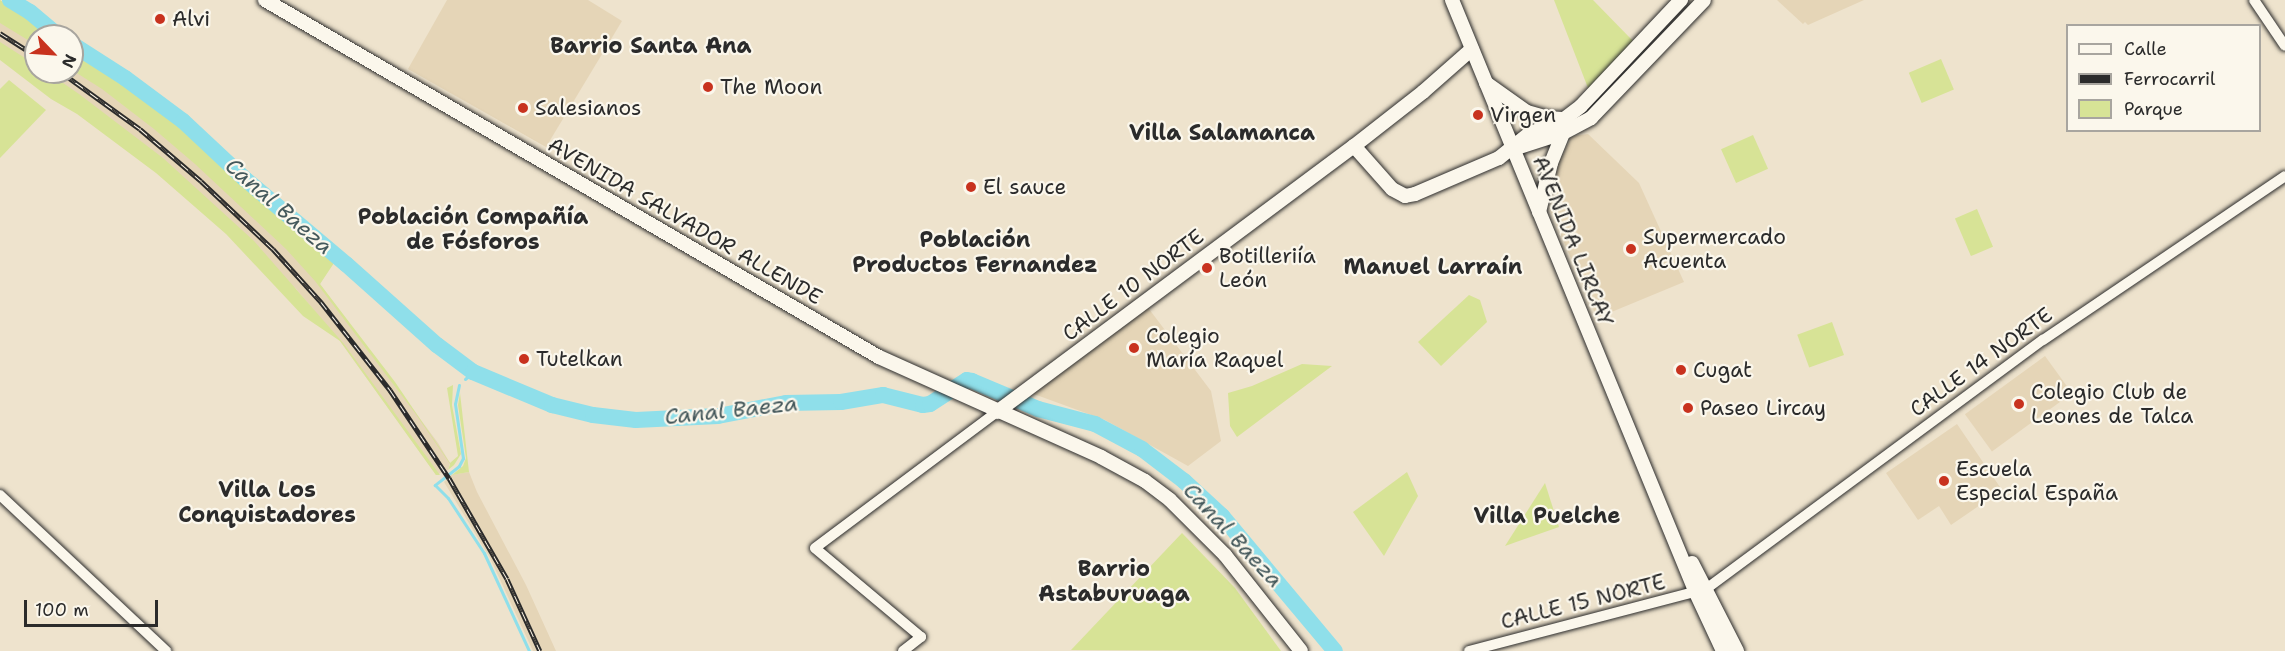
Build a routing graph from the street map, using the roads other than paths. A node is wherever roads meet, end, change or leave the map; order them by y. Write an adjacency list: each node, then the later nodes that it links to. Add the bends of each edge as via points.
1 (265, 0): 14 (main road, AVENIDA SALVADOR ALLENDE, via 855,344 981,405)
2 (1452, 0): 7 (main road, AVENIDA LIRCAY)
3 (1681, 0): 9 (main road)
4 (1704, 0): 9 (main road, via 1598,112 1584,123)
5 (2254, 0): 6 (street)
6 (2285, 45)
7 (1472, 49): 8 (main road, AVENIDA LIRCAY); 10 (main road, CALLE 10 NORTE)
8 (1486, 83): 9 (main road, via 1527,112); 11 (main road, AVENIDA LIRCAY)
9 (1564, 126): 11 (main road); 13 (main road)
10 (1354, 146): 11 (main road, via 1392,189 1405,196); 14 (main road, CALLE 10 NORTE)
11 (1513, 149): 13 (main road, AVENIDA LIRCAY)
12 (2285, 176): 16 (street, CALLE 14 NORTE, via 2043,340)
13 (1539, 212): 16 (main road, AVENIDA LIRCAY, via 1657,497)
14 (1002, 408): 18 (street, CALLE 10 NORTE, via 815,548 921,637); 19 (main road, AVENIDA SALVADOR ALLENDE, via 1116,464 1159,491 1225,555)
15 (0, 495): 17 (street)
16 (1701, 591): 20 (street, CALLE 15 NORTE); 21 (main road, AVENIDA LIRCAY); 22 (main road, AVENIDA LIRCAY)
17 (166, 651)
18 (903, 651)
19 (1301, 651)
20 (1469, 651)
21 (1723, 651)
22 (1737, 651)

